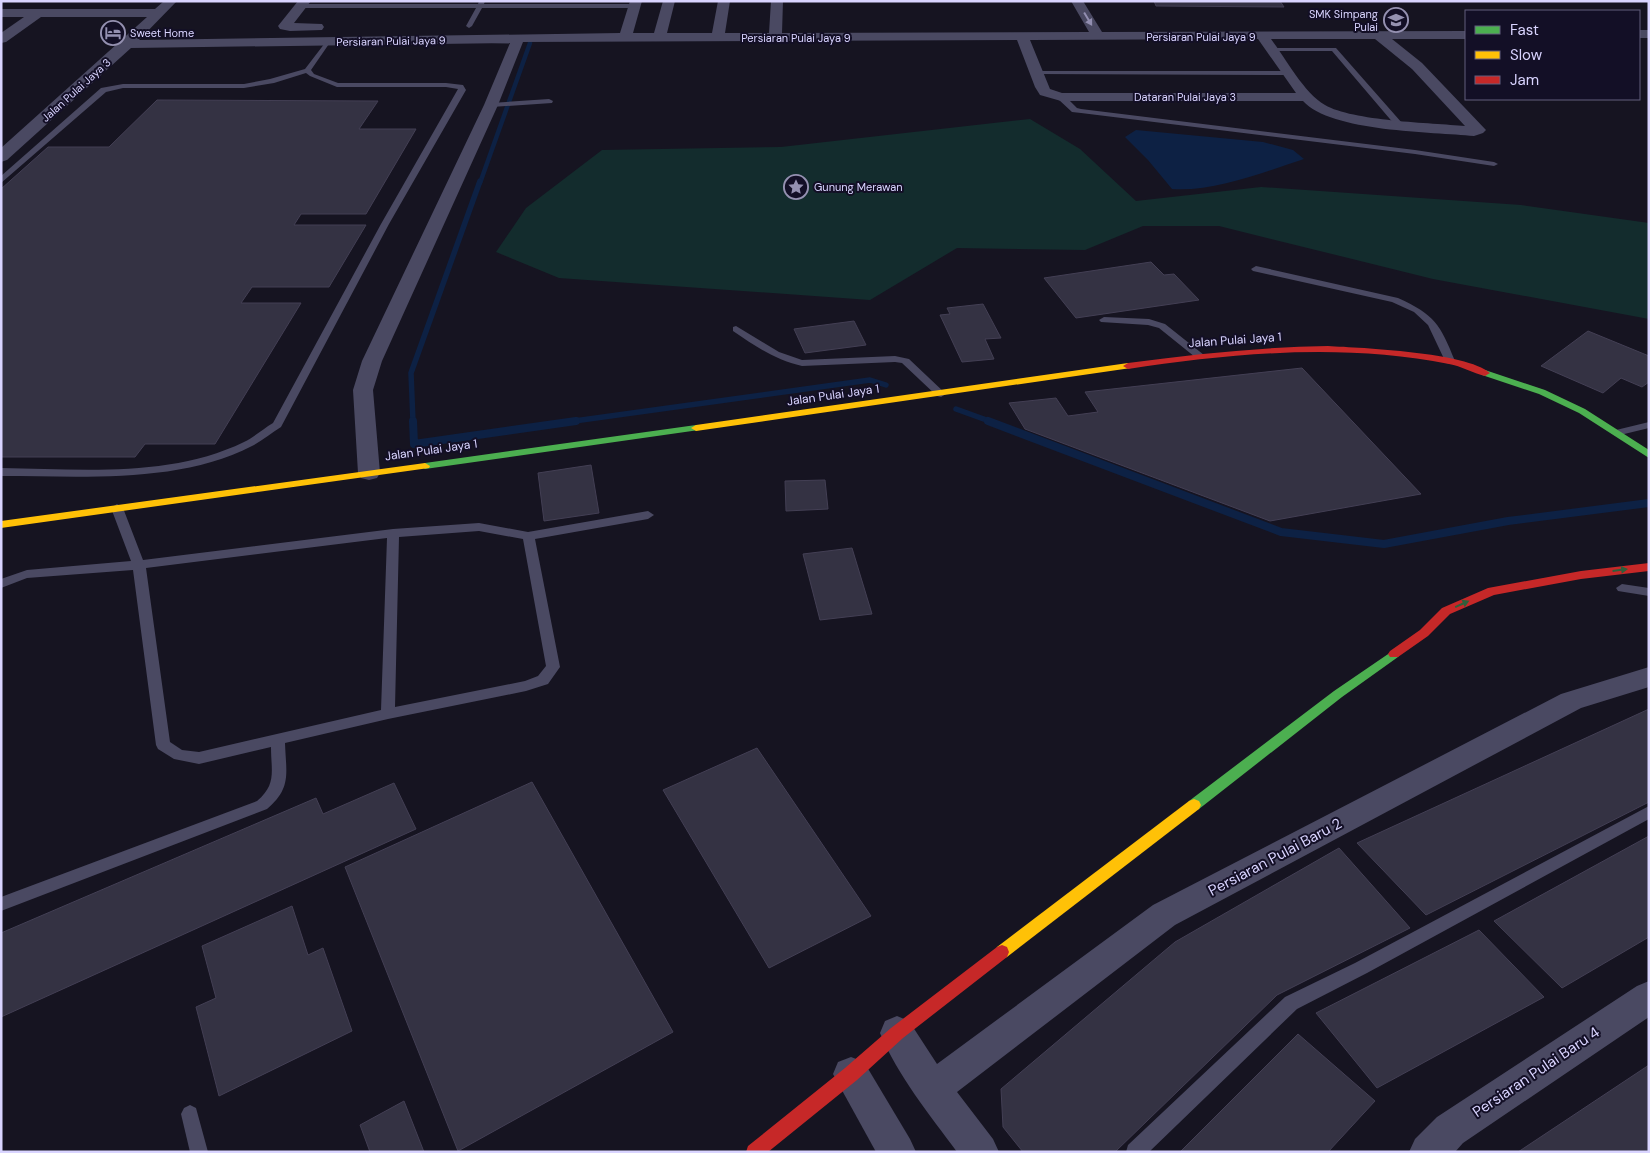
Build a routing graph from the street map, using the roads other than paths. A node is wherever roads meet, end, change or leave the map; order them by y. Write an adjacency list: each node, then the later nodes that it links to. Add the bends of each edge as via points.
1 (171, 1): 9 (street, Jalan Pulai Jaya 3)
2 (669, 1): 20 (street)
3 (724, 1): 21 (street)
4 (777, 1): 22 (street)
5 (1077, 1): 27 (street, one-way to 27)
6 (303, 4): 7 (lane); 14 (street, via 286,27)
7 (481, 4): 8 (lane); 13 (lane)
8 (635, 4): 15 (street)
9 (160, 12): 11 (street); 25 (street, Jalan Pulai Jaya 3)
10 (1, 13): 11 (street)
11 (38, 13): 18 (street)
12 (430, 26): 13 (street)
13 (469, 26): 15 (street)
14 (330, 27)
15 (626, 32): 20 (street, Persiaran Pulai Jaya 9); 23 (street, Persiaran Pulai Jaya 9)
16 (1378, 35): 17 (street, Persiaran Pulai Jaya 9); 19 (street, Persiaran Pulai Jaya 9); 37 (street, via 1417,66 1478,130)
17 (1465, 35)
18 (3, 36)
19 (1262, 36): 27 (street, Persiaran Pulai Jaya 9); 29 (street)
20 (659, 37): 21 (street, Persiaran Pulai Jaya 9)
21 (718, 38): 22 (street, Persiaran Pulai Jaya 9)
22 (775, 38): 26 (street, Persiaran Pulai Jaya 9)
23 (518, 39): 24 (street, Persiaran Pulai Jaya 9); 36 (street)
24 (328, 42): 25 (street, Persiaran Pulai Jaya 9); 30 (lane)
25 (127, 44): 38 (street, Jalan Pulai Jaya 3)
26 (1029, 46): 27 (street, Persiaran Pulai Jaya 9); 31 (street)
27 (1100, 46)
28 (1253, 50): 29 (street, Persiaran Pulai Jaya 9)
29 (1273, 50): 32 (street); 37 (lane, via 1334,49)
30 (307, 70): 40 (lane, via 244,86 123,86 104,90); 50 (lane, via 337,84 446,85 462,90 385,224 277,425 255,442 237,450 166,468)
31 (1036, 73): 32 (lane); 33 (street, via 1045,92)
32 (1290, 73): 34 (street)
33 (1061, 96): 34 (street, Dataran Pulai Jaya 3); 39 (lane, via 1075,110 1081,111)
34 (1308, 97): 37 (street, via 1320,109 1334,114)
35 (549, 101): 36 (lane)
36 (491, 105): 51 (street, via 362,390)
37 (1398, 123)
38 (1, 157)
39 (1494, 164)
40 (1, 181)
41 (1256, 269): 45 (lane, via 1395,300 1417,310 1432,323)
42 (1104, 320): 44 (lane, via 1149,322 1162,326)
43 (736, 329): 46 (lane, via 792,361 905,361)
44 (1199, 355): 45 (street, Jalan Pulai Jaya 1, via 1320,349 1389,352); 46 (street, Jalan Pulai Jaya 1)
45 (1450, 361): 48 (street, Jalan Pulai Jaya 1, via 1542,392 1582,411)
46 (941, 394): 51 (street, Jalan Pulai Jaya 1)
47 (1649, 425): 48 (lane)
48 (1616, 433): 49 (street, Jalan Pulai Jaya 1)
49 (1649, 455)
50 (1, 472)
51 (369, 473): 52 (street, Jalan Pulai Jaya 1)
52 (117, 508): 54 (street, Jalan Pulai Jaya 1); 57 (lane)
53 (648, 515): 56 (lane)
54 (1, 525)
55 (393, 533): 56 (lane, via 479,527); 57 (lane); 66 (lane)
56 (528, 536): 66 (lane, via 553,666 543,680)
57 (140, 565): 59 (lane, via 27,574); 67 (lane, via 163,745 179,755 199,758)
58 (1649, 567): 64 (street, one-way to 58, via 1446,611 1492,590)
59 (1, 584)
60 (1649, 584): 61 (street)
61 (1617, 588): 62 (lane)
62 (1649, 592)
63 (1443, 628): 64 (street)
64 (1424, 633): 71 (street, via 1338,694)
65 (1649, 677): 73 (street, Persiaran Pulai Baru 2, via 1571,701 1164,915)
66 (388, 714): 67 (lane)
67 (278, 740): 69 (lane, via 279,782 274,795 262,805)
68 (1649, 812): 79 (lane, via 1291,1003)
69 (1, 904)
70 (1649, 997): 80 (street, Persiaran Pulai Baru 4, via 1450,1130)
71 (897, 1033): 72 (street); 73 (street)
72 (851, 1074): 76 (street); 77 (street)
73 (932, 1089): 78 (street)
74 (190, 1114): 75 (lane)
75 (199, 1152)
76 (754, 1152)
77 (897, 1152)
78 (980, 1152)
79 (1135, 1152)
80 (1428, 1152)

